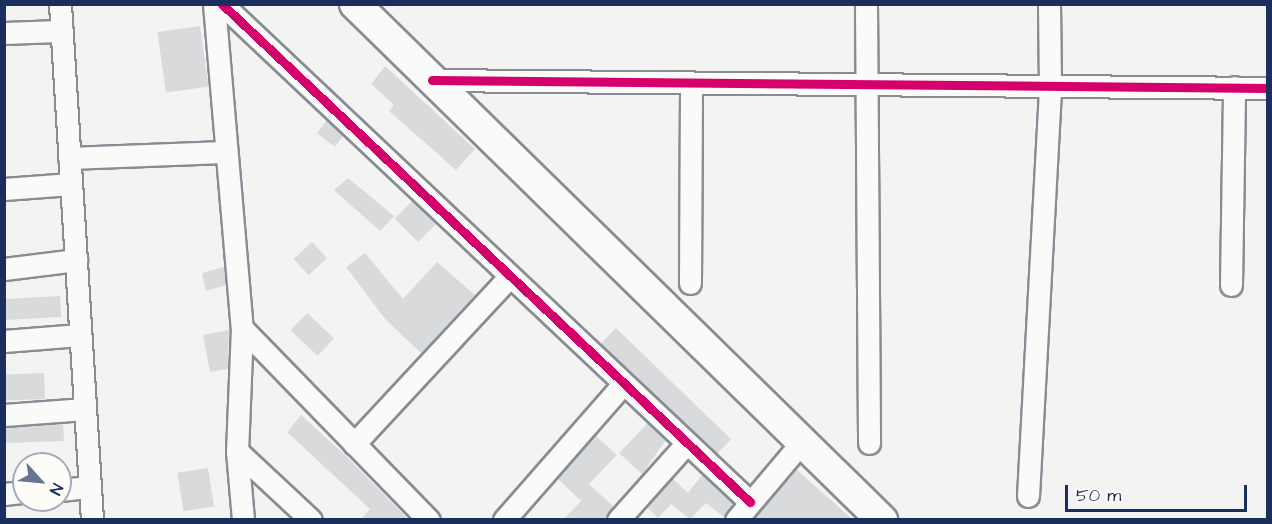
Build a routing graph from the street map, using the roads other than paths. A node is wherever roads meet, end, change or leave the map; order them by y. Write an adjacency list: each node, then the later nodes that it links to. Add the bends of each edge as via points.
1 (60, 4): 7 (street)
2 (214, 4): 15 (street)
3 (222, 4): 21 (street)
4 (356, 4): 9 (main road)
5 (866, 4): 11 (street)
6 (1049, 4): 12 (street)
7 (62, 31): 8 (street); 16 (street)
8 (4, 33)
9 (432, 80): 10 (street); 30 (main road)
10 (691, 82): 11 (street); 22 (street)
11 (865, 84): 12 (street); 31 (street)
12 (1050, 86): 13 (street); 37 (street)
13 (1234, 87): 14 (street); 23 (street)
14 (1268, 88)
15 (224, 152): 16 (street); 24 (street)
16 (69, 158): 17 (street)
17 (71, 184): 18 (street); 19 (street)
18 (4, 189)
19 (76, 260): 20 (street); 25 (street)
20 (4, 269)
21 (510, 276): 27 (street); 32 (street)
22 (690, 283)
23 (1231, 285)
24 (242, 328): 32 (street); 34 (street)
25 (81, 335): 26 (street); 28 (street)
26 (4, 341)
27 (622, 384): 33 (street); 43 (street)
28 (85, 409): 29 (street); 35 (street)
29 (4, 416)
30 (802, 442): 38 (street); 46 (main road)
31 (869, 443)
32 (354, 444): 42 (street)
33 (686, 444): 38 (street); 44 (street)
34 (237, 450): 40 (street); 41 (street)
35 (90, 488): 36 (street); 39 (street)
36 (72, 489)
37 (1028, 496)
38 (750, 502): 45 (street)
39 (92, 519)
40 (243, 519)
41 (311, 519)
42 (429, 519)
43 (504, 519)
44 (618, 519)
45 (736, 519)
46 (882, 519)

